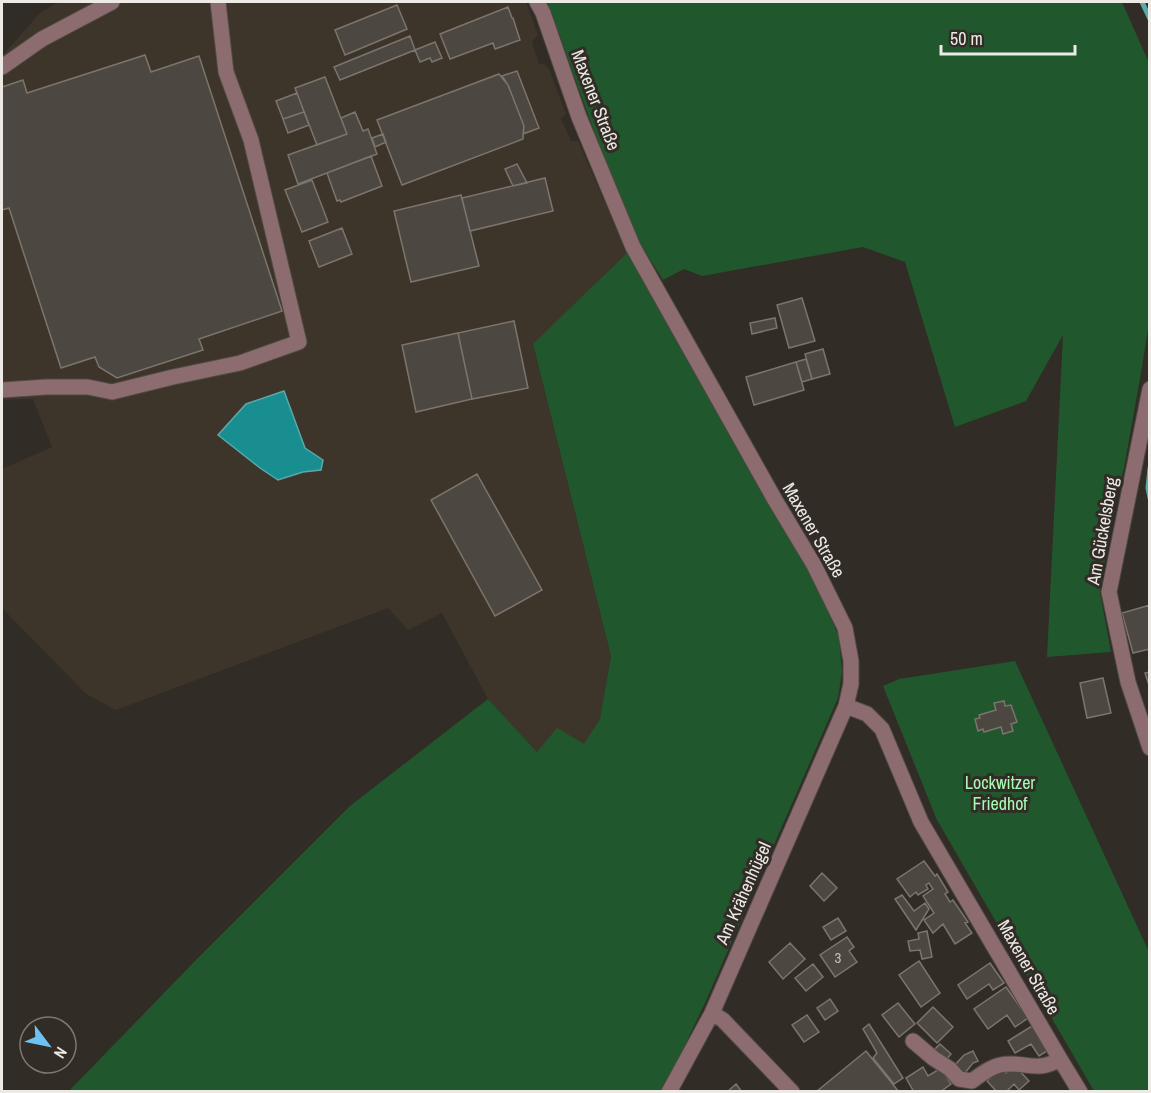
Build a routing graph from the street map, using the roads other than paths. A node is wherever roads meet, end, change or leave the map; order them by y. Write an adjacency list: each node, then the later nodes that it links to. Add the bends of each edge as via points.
1 (112, 2): 4 (street, via 42,39)
2 (218, 2): 6 (street, via 226,72 250,140 299,342 240,363 112,392 88,387)
3 (537, 2): 7 (street, Maxener Straße, via 633,247 814,565 845,628 851,661)
4 (2, 67)
5 (1149, 389): 8 (street, Am Gückelsberg, via 1109,592 1128,682)
6 (2, 390)
7 (846, 706): 9 (street, Am Krähenhügel); 11 (street, Maxener Straße, via 867,714 882,729 921,822)
8 (1149, 748)
9 (712, 1013): 12 (street, Am Krähenhügel); 13 (street)
10 (913, 1041): 11 (street, via 959,1079 972,1081 998,1065 1034,1067)
11 (1060, 1059): 14 (street, Maxener Straße)
12 (669, 1092)
13 (792, 1092)
14 (1080, 1092)

